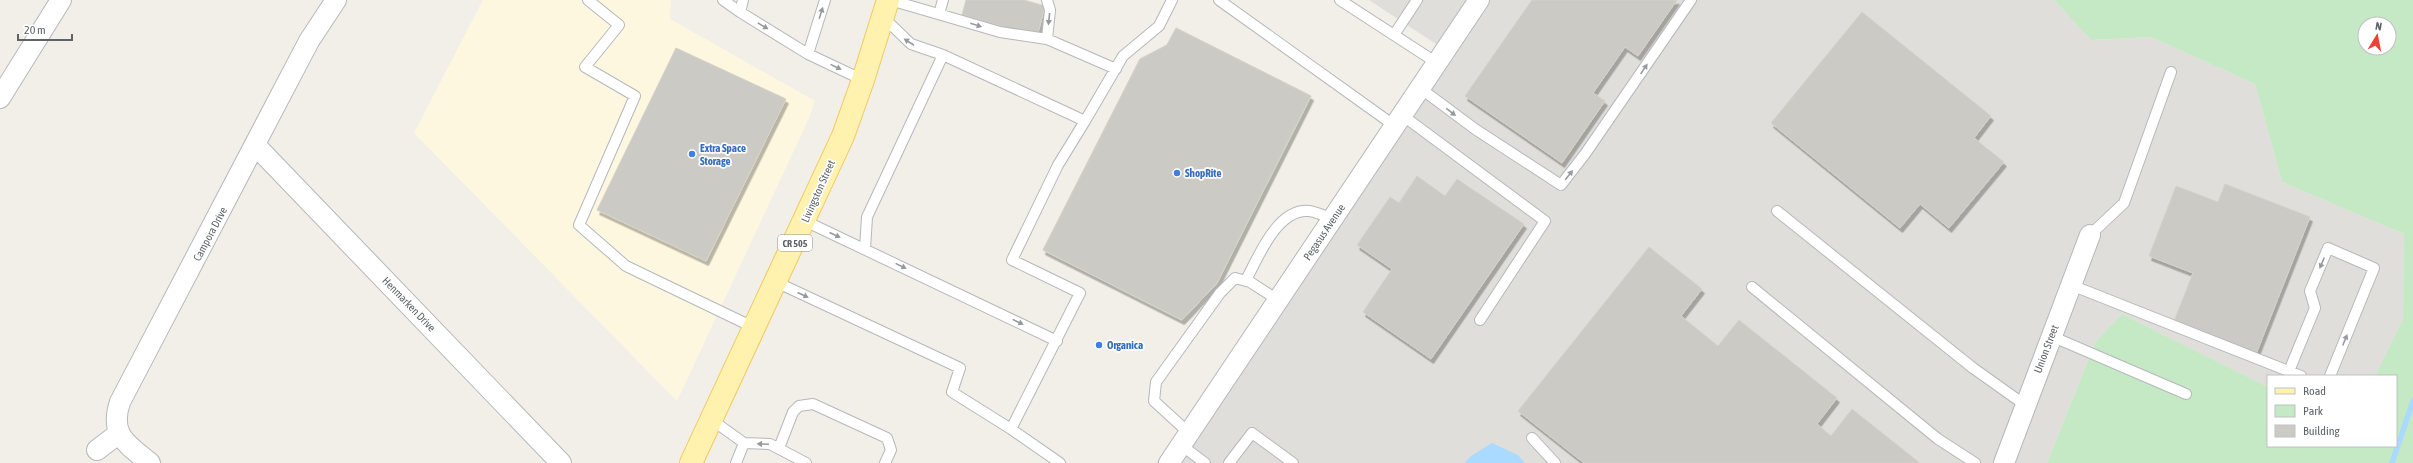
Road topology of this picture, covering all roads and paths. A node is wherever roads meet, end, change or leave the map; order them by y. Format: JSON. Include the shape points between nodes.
{"nodes":[{"id":1,"x":61,"y":0,"type":"edge"},
{"id":2,"x":336,"y":0,"type":"edge"},
{"id":3,"x":588,"y":0,"type":"edge"},
{"id":4,"x":723,"y":0,"type":"edge"},
{"id":5,"x":743,"y":0,"type":"edge"},
{"id":6,"x":825,"y":0,"type":"edge"},
{"id":7,"x":943,"y":0,"type":"edge"},
{"id":8,"x":1047,"y":0,"type":"edge"},
{"id":9,"x":1172,"y":0,"type":"edge"},
{"id":10,"x":1220,"y":0,"type":"edge"},
{"id":11,"x":1340,"y":0,"type":"edge"},
{"id":12,"x":1417,"y":0,"type":"edge"},
{"id":13,"x":1479,"y":0,"type":"edge"},
{"id":14,"x":1691,"y":0,"type":"edge"},
{"id":15,"x":887,"y":6,"type":"edge"},
{"id":16,"x":740,"y":12,"type":"junction"},
{"id":17,"x":939,"y":14,"type":"junction"},
{"id":18,"x":1394,"y":35,"type":"junction"},
{"id":19,"x":1047,"y":39,"type":"junction"},
{"id":20,"x":808,"y":54,"type":"junction"},
{"id":21,"x":942,"y":55,"type":"junction"},
{"id":22,"x":1437,"y":63,"type":"junction"},
{"id":23,"x":1116,"y":68,"type":"junction"},
{"id":24,"x":2171,"y":72,"type":"dead end"},
{"id":25,"x":863,"y":80,"type":"junction"},
{"id":26,"x":1420,"y":88,"type":"junction"},
{"id":27,"x":0,"y":98,"type":"edge"},
{"id":28,"x":1399,"y":120,"type":"junction"},
{"id":29,"x":1085,"y":121,"type":"junction"},
{"id":30,"x":256,"y":146,"type":"junction"},
{"id":31,"x":1777,"y":211,"type":"dead end"},
{"id":32,"x":1333,"y":219,"type":"junction"},
{"id":33,"x":805,"y":221,"type":"junction"},
{"id":34,"x":2090,"y":235,"type":"joint"},
{"id":35,"x":865,"y":249,"type":"junction"},
{"id":36,"x":1246,"y":280,"type":"junction"},
{"id":37,"x":776,"y":282,"type":"junction"},
{"id":38,"x":2071,"y":285,"type":"junction"},
{"id":39,"x":1752,"y":287,"type":"dead end"},
{"id":40,"x":1278,"y":300,"type":"junction"},
{"id":41,"x":1480,"y":320,"type":"dead end"},
{"id":42,"x":755,"y":328,"type":"junction"},
{"id":43,"x":2051,"y":336,"type":"junction"},
{"id":44,"x":1057,"y":341,"type":"junction"},
{"id":45,"x":2289,"y":371,"type":"junction"},
{"id":46,"x":2299,"y":375,"type":"edge"},
{"id":47,"x":2330,"y":375,"type":"edge"},
{"id":48,"x":2186,"y":394,"type":"dead end"},
{"id":49,"x":2026,"y":405,"type":"junction"},
{"id":50,"x":712,"y":420,"type":"junction"},
{"id":51,"x":1011,"y":428,"type":"junction"},
{"id":52,"x":118,"y":434,"type":"junction"},
{"id":53,"x":1532,"y":438,"type":"dead end"},
{"id":54,"x":1185,"y":439,"type":"junction"},
{"id":55,"x":744,"y":443,"type":"junction"},
{"id":56,"x":779,"y":448,"type":"junction"},
{"id":57,"x":97,"y":450,"type":"dead end"},
{"id":58,"x":150,"y":463,"type":"edge"},
{"id":59,"x":561,"y":463,"type":"edge"},
{"id":60,"x":691,"y":463,"type":"edge"},
{"id":61,"x":736,"y":463,"type":"edge"},
{"id":62,"x":806,"y":463,"type":"edge"},
{"id":63,"x":885,"y":463,"type":"edge"},
{"id":64,"x":1060,"y":463,"type":"edge"},
{"id":65,"x":1169,"y":463,"type":"edge"},
{"id":66,"x":1205,"y":463,"type":"edge"},
{"id":67,"x":1229,"y":463,"type":"edge"},
{"id":68,"x":1293,"y":463,"type":"edge"},
{"id":69,"x":1555,"y":463,"type":"edge"},
{"id":70,"x":1975,"y":463,"type":"edge"},
{"id":71,"x":2004,"y":463,"type":"edge"}],
"edges":[{"from":1,"to":27,"type":"street"},
{"from":2,"to":30,"type":"street","name":"Campora Drive","via":[[309,41]]},
{"from":3,"to":42,"type":"lane","via":[[619,25],[585,67],[635,96],[579,225],[626,266]]},
{"from":4,"to":16,"type":"lane"},
{"from":5,"to":16,"type":"lane"},
{"from":20,"to":6,"type":"lane","one_way":true},
{"from":7,"to":17,"type":"lane"},
{"from":8,"to":19,"type":"lane","one_way":true,"via":[[1050,10]]},
{"from":9,"to":23,"type":"lane","via":[[1159,26],[1123,56]]},
{"from":10,"to":28,"type":"lane"},
{"from":11,"to":18,"type":"lane"},
{"from":12,"to":18,"type":"lane"},
{"from":13,"to":22,"type":"street","name":"Pegasus Avenue"},
{"from":26,"to":14,"type":"lane","one_way":true,"via":[[1475,129],[1561,184],[1585,154]]},
{"from":15,"to":17,"type":"lane"},
{"from":21,"to":15,"type":"lane","one_way":true,"via":[[910,44]]},
{"from":15,"to":25,"type":"main road","name":"Livingston Street","number":"CR 505"},
{"from":16,"to":20,"type":"lane","one_way":true},
{"from":17,"to":19,"type":"lane","one_way":true,"via":[[1000,32]]},
{"from":18,"to":22,"type":"lane"},
{"from":19,"to":23,"type":"lane"},
{"from":20,"to":25,"type":"lane","one_way":true},
{"from":21,"to":29,"type":"lane"},
{"from":21,"to":35,"type":"lane","via":[[867,217]]},
{"from":22,"to":26,"type":"street","name":"Pegasus Avenue"},
{"from":23,"to":29,"type":"lane"},
{"from":24,"to":34,"type":"lane","via":[[2124,202]]},
{"from":25,"to":33,"type":"main road","name":"Livingston Street","number":"CR 505","via":[[843,136]]},
{"from":26,"to":28,"type":"street","name":"Pegasus Avenue"},
{"from":28,"to":32,"type":"street","name":"Pegasus Avenue"},
{"from":28,"to":41,"type":"lane","via":[[1545,222]]},
{"from":29,"to":44,"type":"lane","via":[[1058,165],[1012,260],[1080,293]]},
{"from":30,"to":52,"type":"street","name":"Campora Drive","via":[[120,402],[116,416]]},
{"from":30,"to":59,"type":"street","name":"Henmarken Drive"},
{"from":31,"to":49,"type":"lane","via":[[1973,368]]},
{"from":32,"to":36,"type":"lane","via":[[1309,211],[1288,217],[1276,227]]},
{"from":32,"to":40,"type":"street","name":"Pegasus Avenue"},
{"from":33,"to":35,"type":"lane","one_way":true},
{"from":33,"to":37,"type":"main road","name":"Livingston Street","number":"CR 505"},
{"from":34,"to":38,"type":"street","name":"Union Street"},
{"from":35,"to":44,"type":"lane","one_way":true},
{"from":36,"to":40,"type":"lane"},
{"from":36,"to":54,"type":"lane","via":[[1235,278],[1220,293],[1156,382],[1154,401]]},
{"from":37,"to":42,"type":"main road","name":"Livingston Street","number":"CR 505"},
{"from":37,"to":51,"type":"lane","one_way":true,"via":[[960,368],[952,392]]},
{"from":38,"to":43,"type":"street","name":"Union Street"},
{"from":38,"to":45,"type":"lane"},
{"from":39,"to":70,"type":"lane","via":[[1938,439]]},
{"from":40,"to":54,"type":"street","name":"Pegasus Avenue"},
{"from":42,"to":50,"type":"main road","name":"Livingston Street","number":"CR 505"},
{"from":43,"to":48,"type":"lane"},
{"from":43,"to":49,"type":"street","name":"Union Street"},
{"from":44,"to":51,"type":"lane"},
{"from":45,"to":46,"type":"lane"},
{"from":47,"to":45,"type":"lane","one_way":true,"via":[[2374,268],[2328,248],[2310,291],[2315,308]]},
{"from":49,"to":71,"type":"street","name":"Union Street"},
{"from":50,"to":55,"type":"lane"},
{"from":50,"to":60,"type":"main road","name":"Livingston Street","number":"CR 505"},
{"from":51,"to":64,"type":"lane"},
{"from":52,"to":57,"type":"street"},
{"from":52,"to":58,"type":"street"},
{"from":53,"to":69,"type":"lane"},
{"from":54,"to":65,"type":"street","name":"Pegasus Avenue"},
{"from":54,"to":66,"type":"lane"},
{"from":56,"to":55,"type":"lane","one_way":true,"via":[[770,444]]},
{"from":55,"to":61,"type":"lane"},
{"from":56,"to":62,"type":"lane"},
{"from":56,"to":63,"type":"lane","via":[[793,412],[799,406],[813,404],[887,438],[891,450]]},
{"from":67,"to":68,"type":"lane","via":[[1252,433]]}]}
